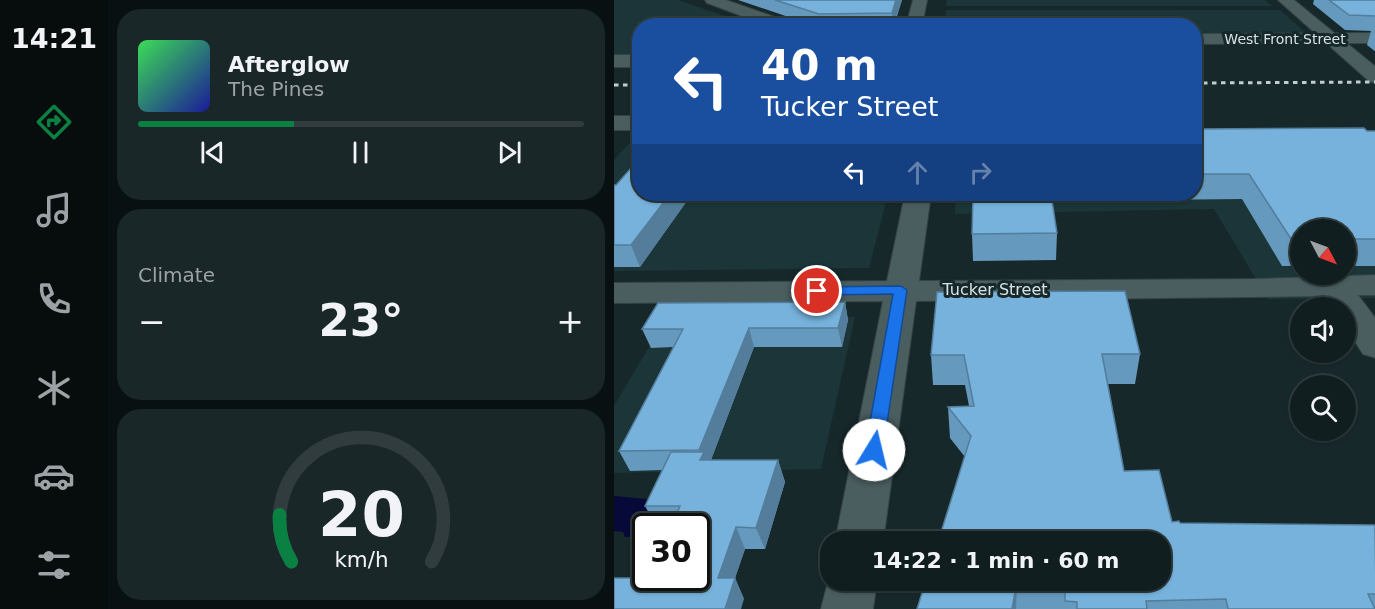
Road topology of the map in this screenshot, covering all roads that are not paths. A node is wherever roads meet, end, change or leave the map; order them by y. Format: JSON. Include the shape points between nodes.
{"nodes":[{"id":1,"x":712,"y":0,"type":"edge"},
{"id":2,"x":920,"y":0,"type":"edge"},
{"id":3,"x":1285,"y":0,"type":"edge"},
{"id":4,"x":763,"y":18,"type":"edge"},
{"id":5,"x":916,"y":18,"type":"edge"},
{"id":6,"x":1330,"y":38,"type":"junction"},
{"id":7,"x":1376,"y":38,"type":"edge"},
{"id":8,"x":1202,"y":39,"type":"edge"},
{"id":9,"x":614,"y":61,"type":"edge"},
{"id":10,"x":632,"y":61,"type":"edge"},
{"id":11,"x":1376,"y":77,"type":"edge"},
{"id":12,"x":917,"y":201,"type":"edge"},
{"id":13,"x":1376,"y":285,"type":"edge"},
{"id":14,"x":1335,"y":286,"type":"junction"},
{"id":15,"x":901,"y":290,"type":"junction"},
{"id":16,"x":614,"y":293,"type":"edge"},
{"id":17,"x":1376,"y":346,"type":"edge"},
{"id":18,"x":861,"y":531,"type":"edge"},
{"id":19,"x":850,"y":591,"type":"edge"},
{"id":20,"x":847,"y":609,"type":"edge"}],
"edges":[{"from":1,"to":4,"type":"street"},
{"from":2,"to":5,"type":"street"},
{"from":3,"to":6,"type":"street"},
{"from":6,"to":7,"type":"street","name":"West Front Street"},
{"from":6,"to":8,"type":"street","name":"West Front Street"},
{"from":6,"to":11,"type":"street"},
{"from":9,"to":10,"type":"street"},
{"from":12,"to":15,"type":"street"},
{"from":13,"to":14,"type":"street","name":"Tucker Street"},
{"from":14,"to":15,"type":"street","name":"Tucker Street"},
{"from":14,"to":17,"type":"street"},
{"from":15,"to":16,"type":"street","name":"Tucker Street"},
{"from":15,"to":18,"type":"street"},
{"from":19,"to":20,"type":"street"}]}
